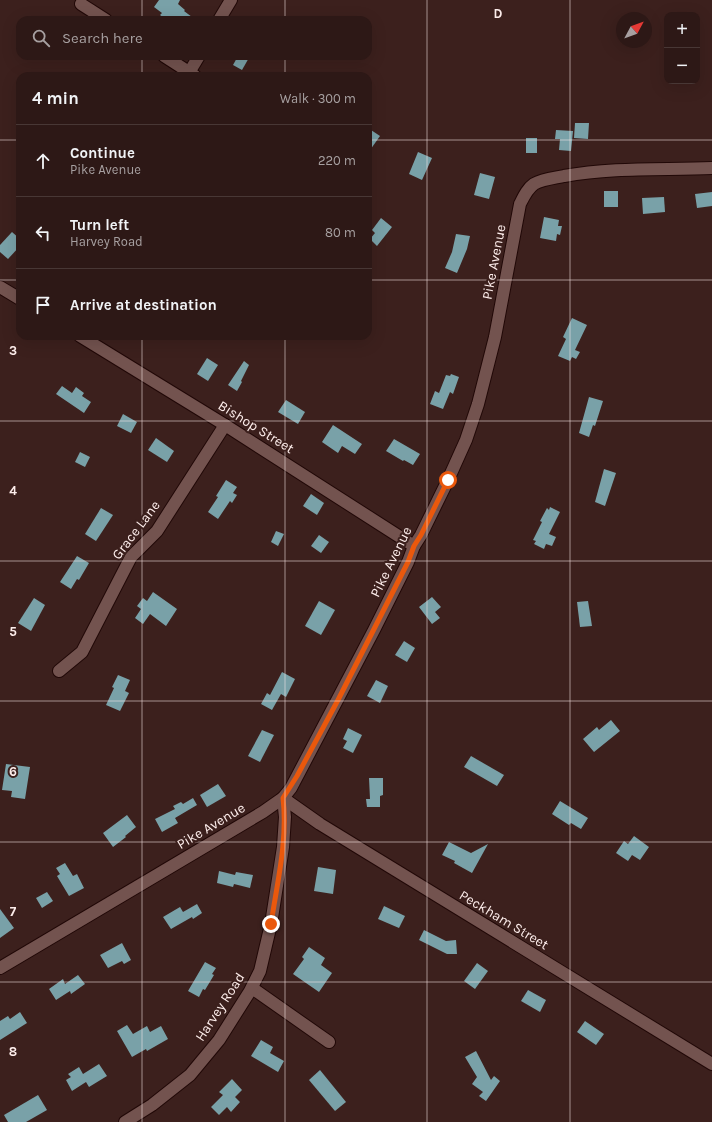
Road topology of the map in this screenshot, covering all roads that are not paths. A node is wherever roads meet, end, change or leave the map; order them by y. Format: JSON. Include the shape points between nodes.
{"nodes":[{"id":1,"x":231,"y":0,"type":"edge"},
{"id":2,"x":81,"y":4,"type":"dead end"},
{"id":3,"x":100,"y":16,"type":"edge"},
{"id":4,"x":221,"y":16,"type":"edge"},
{"id":5,"x":170,"y":60,"type":"edge"},
{"id":6,"x":197,"y":60,"type":"edge"},
{"id":7,"x":187,"y":72,"type":"edge"},
{"id":8,"x":192,"y":72,"type":"edge"},
{"id":9,"x":712,"y":168,"type":"edge"},
{"id":10,"x":0,"y":286,"type":"edge"},
{"id":11,"x":16,"y":296,"type":"edge"},
{"id":12,"x":87,"y":340,"type":"edge"},
{"id":13,"x":225,"y":425,"type":"junction"},
{"id":14,"x":414,"y":546,"type":"junction"},
{"id":15,"x":59,"y":670,"type":"dead end"},
{"id":16,"x":283,"y":798,"type":"junction"},
{"id":17,"x":0,"y":968,"type":"edge"},
{"id":18,"x":252,"y":988,"type":"junction"},
{"id":19,"x":329,"y":1042,"type":"dead end"},
{"id":20,"x":712,"y":1064,"type":"edge"},
{"id":21,"x":125,"y":1122,"type":"edge"}],
"edges":[{"from":1,"to":4,"type":"street"},
{"from":2,"to":3,"type":"street"},
{"from":5,"to":7,"type":"street"},
{"from":6,"to":8,"type":"street"},
{"from":9,"to":14,"type":"street","name":"Pike Avenue","via":[[580,173],[534,184],[526,192],[520,204],[495,337],[466,440]]},
{"from":10,"to":11,"type":"street"},
{"from":12,"to":13,"type":"street","name":"Bishop Street"},
{"from":13,"to":14,"type":"street","name":"Bishop Street"},
{"from":13,"to":15,"type":"street","name":"Grace Lane","via":[[157,531],[131,557],[82,652]]},
{"from":14,"to":16,"type":"street","name":"Pike Avenue","via":[[338,700]]},
{"from":16,"to":17,"type":"street","name":"Pike Avenue"},
{"from":16,"to":18,"type":"street","name":"Harvey Road","via":[[283,847],[271,924],[260,971]]},
{"from":16,"to":20,"type":"street","name":"Peckham Street","via":[[320,824]]},
{"from":18,"to":19,"type":"street"},
{"from":18,"to":21,"type":"street","name":"Harvey Road","via":[[219,1040],[190,1075],[152,1105]]}]}
